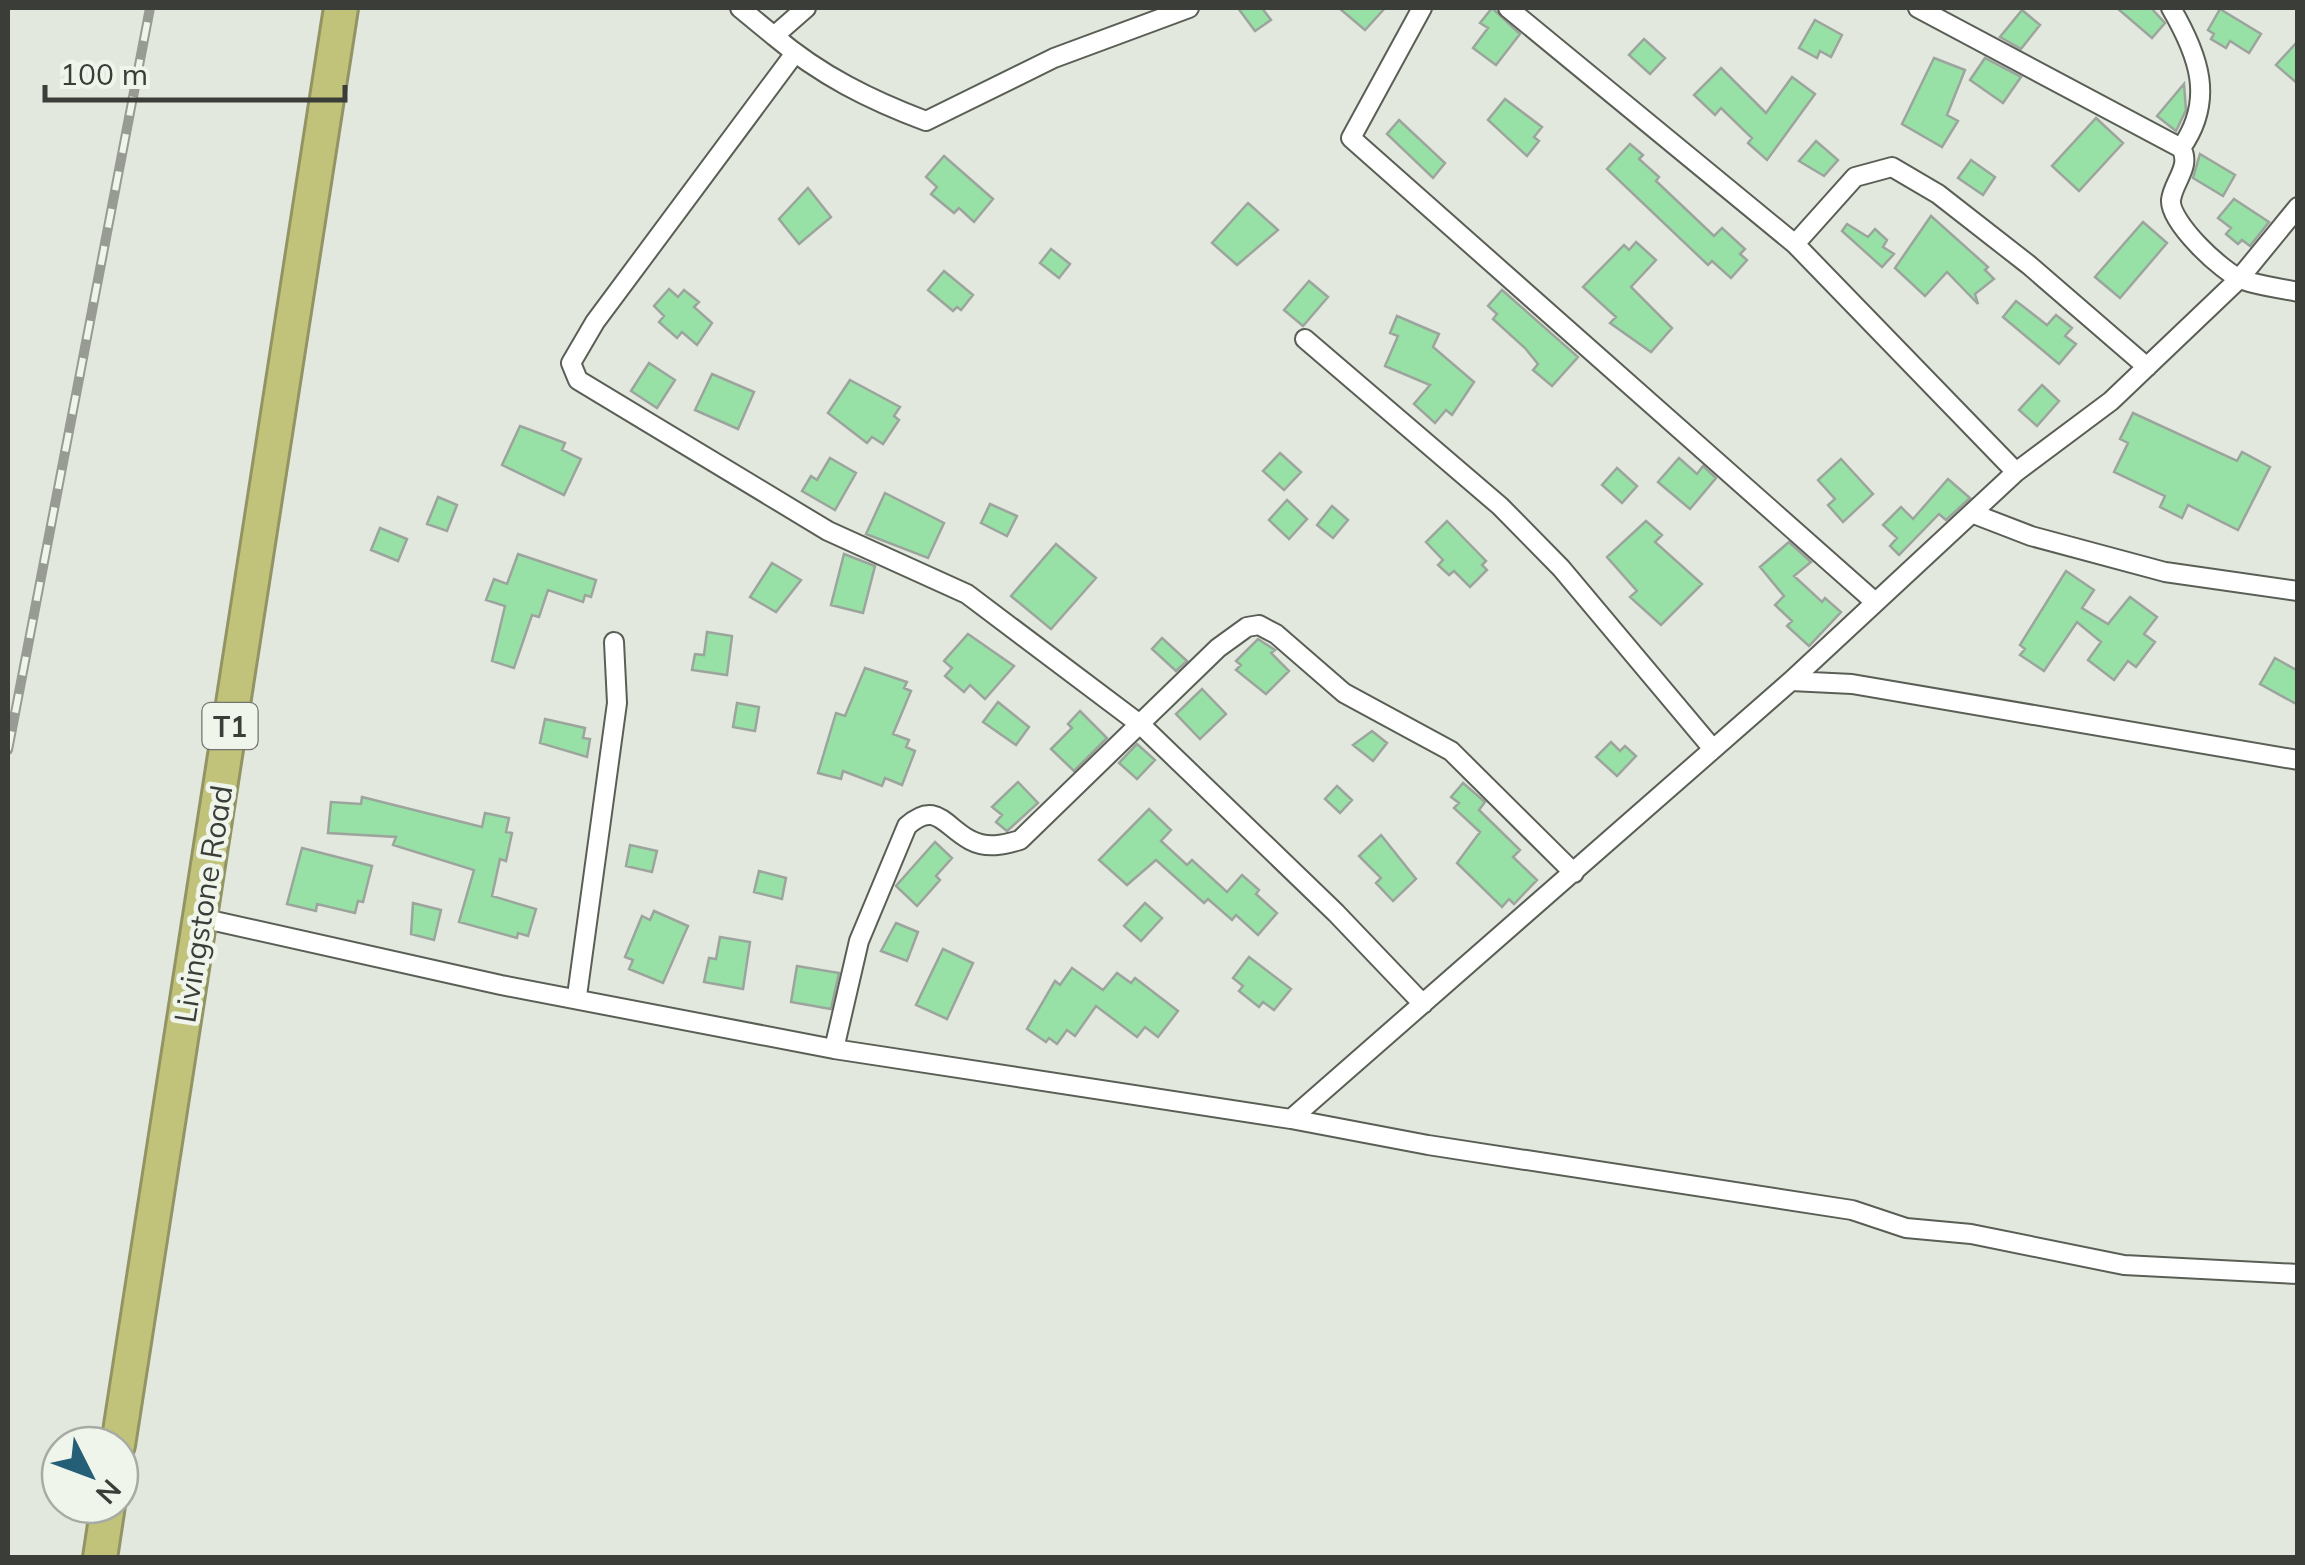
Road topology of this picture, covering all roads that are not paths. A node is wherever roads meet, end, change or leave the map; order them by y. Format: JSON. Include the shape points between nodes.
{"nodes":[{"id":1,"x":341,"y":8,"type":"edge"},
{"id":2,"x":740,"y":8,"type":"edge"},
{"id":3,"x":806,"y":8,"type":"edge"},
{"id":4,"x":1189,"y":8,"type":"edge"},
{"id":5,"x":1422,"y":8,"type":"edge"},
{"id":6,"x":1508,"y":8,"type":"edge"},
{"id":7,"x":1918,"y":8,"type":"edge"},
{"id":8,"x":2171,"y":8,"type":"edge"},
{"id":9,"x":774,"y":36,"type":"junction"},
{"id":10,"x":795,"y":53,"type":"junction"},
{"id":11,"x":2182,"y":148,"type":"junction"},
{"id":12,"x":2298,"y":207,"type":"edge"},
{"id":13,"x":1794,"y":244,"type":"junction"},
{"id":14,"x":2239,"y":279,"type":"junction"},
{"id":15,"x":2298,"y":292,"type":"edge"},
{"id":16,"x":1304,"y":339,"type":"dead end"},
{"id":17,"x":2146,"y":366,"type":"junction"},
{"id":18,"x":2016,"y":472,"type":"junction"},
{"id":19,"x":1974,"y":514,"type":"junction"},
{"id":20,"x":2298,"y":591,"type":"edge"},
{"id":21,"x":1876,"y":602,"type":"junction"},
{"id":22,"x":614,"y":642,"type":"dead end"},
{"id":23,"x":1791,"y":681,"type":"junction"},
{"id":24,"x":1140,"y":725,"type":"junction"},
{"id":25,"x":1713,"y":749,"type":"junction"},
{"id":26,"x":2298,"y":760,"type":"edge"},
{"id":27,"x":1574,"y":873,"type":"junction"},
{"id":28,"x":202,"y":918,"type":"junction"},
{"id":29,"x":577,"y":996,"type":"junction"},
{"id":30,"x":1424,"y":1004,"type":"junction"},
{"id":31,"x":834,"y":1049,"type":"junction"},
{"id":32,"x":1290,"y":1119,"type":"junction"},
{"id":33,"x":2298,"y":1274,"type":"edge"},
{"id":34,"x":121,"y":1425,"type":"edge"},
{"id":35,"x":105,"y":1525,"type":"edge"},
{"id":36,"x":100,"y":1558,"type":"edge"}],
"edges":[{"from":1,"to":28,"type":"highway","name":"Livingstone Road","number":"T1"},
{"from":2,"to":9,"type":"street"},
{"from":3,"to":9,"type":"street"},
{"from":4,"to":10,"type":"street","via":[[1054,58],[926,121],[874,101]]},
{"from":5,"to":21,"type":"street","via":[[1351,138]]},
{"from":6,"to":13,"type":"street"},
{"from":7,"to":11,"type":"street"},
{"from":8,"to":11,"type":"street","via":[[2203,85],[2204,102]]},
{"from":9,"to":10,"type":"street"},
{"from":10,"to":24,"type":"street","via":[[595,322],[570,363],[578,380],[828,531],[967,594]]},
{"from":11,"to":14,"type":"street","via":[[2186,162],[2171,196],[2174,217]]},
{"from":12,"to":14,"type":"street"},
{"from":13,"to":17,"type":"street","via":[[1855,178],[1892,167],[2014,253]]},
{"from":13,"to":18,"type":"street"},
{"from":14,"to":15,"type":"street"},
{"from":14,"to":17,"type":"street"},
{"from":16,"to":25,"type":"street","via":[[1500,506],[1561,568]]},
{"from":17,"to":18,"type":"street","via":[[2111,401]]},
{"from":18,"to":19,"type":"street"},
{"from":19,"to":20,"type":"street","via":[[2165,572]]},
{"from":19,"to":21,"type":"street"},
{"from":21,"to":23,"type":"street"},
{"from":22,"to":29,"type":"street","via":[[617,703]]},
{"from":23,"to":25,"type":"street"},
{"from":23,"to":26,"type":"street","via":[[1852,684]]},
{"from":24,"to":27,"type":"street","via":[[1233,634],[1258,625],[1344,693],[1451,752]]},
{"from":24,"to":30,"type":"street"},
{"from":24,"to":31,"type":"street","via":[[1020,840],[972,842],[933,814],[920,814],[907,826],[859,941]]},
{"from":25,"to":27,"type":"street"},
{"from":27,"to":30,"type":"street"},
{"from":28,"to":29,"type":"street"},
{"from":28,"to":34,"type":"highway","name":"Livingstone Road","number":"T1"},
{"from":29,"to":31,"type":"street"},
{"from":30,"to":32,"type":"street"},
{"from":31,"to":32,"type":"street"},
{"from":32,"to":33,"type":"street","via":[[1852,1210],[1906,1228],[2124,1265]]},
{"from":35,"to":36,"type":"highway"}]}
